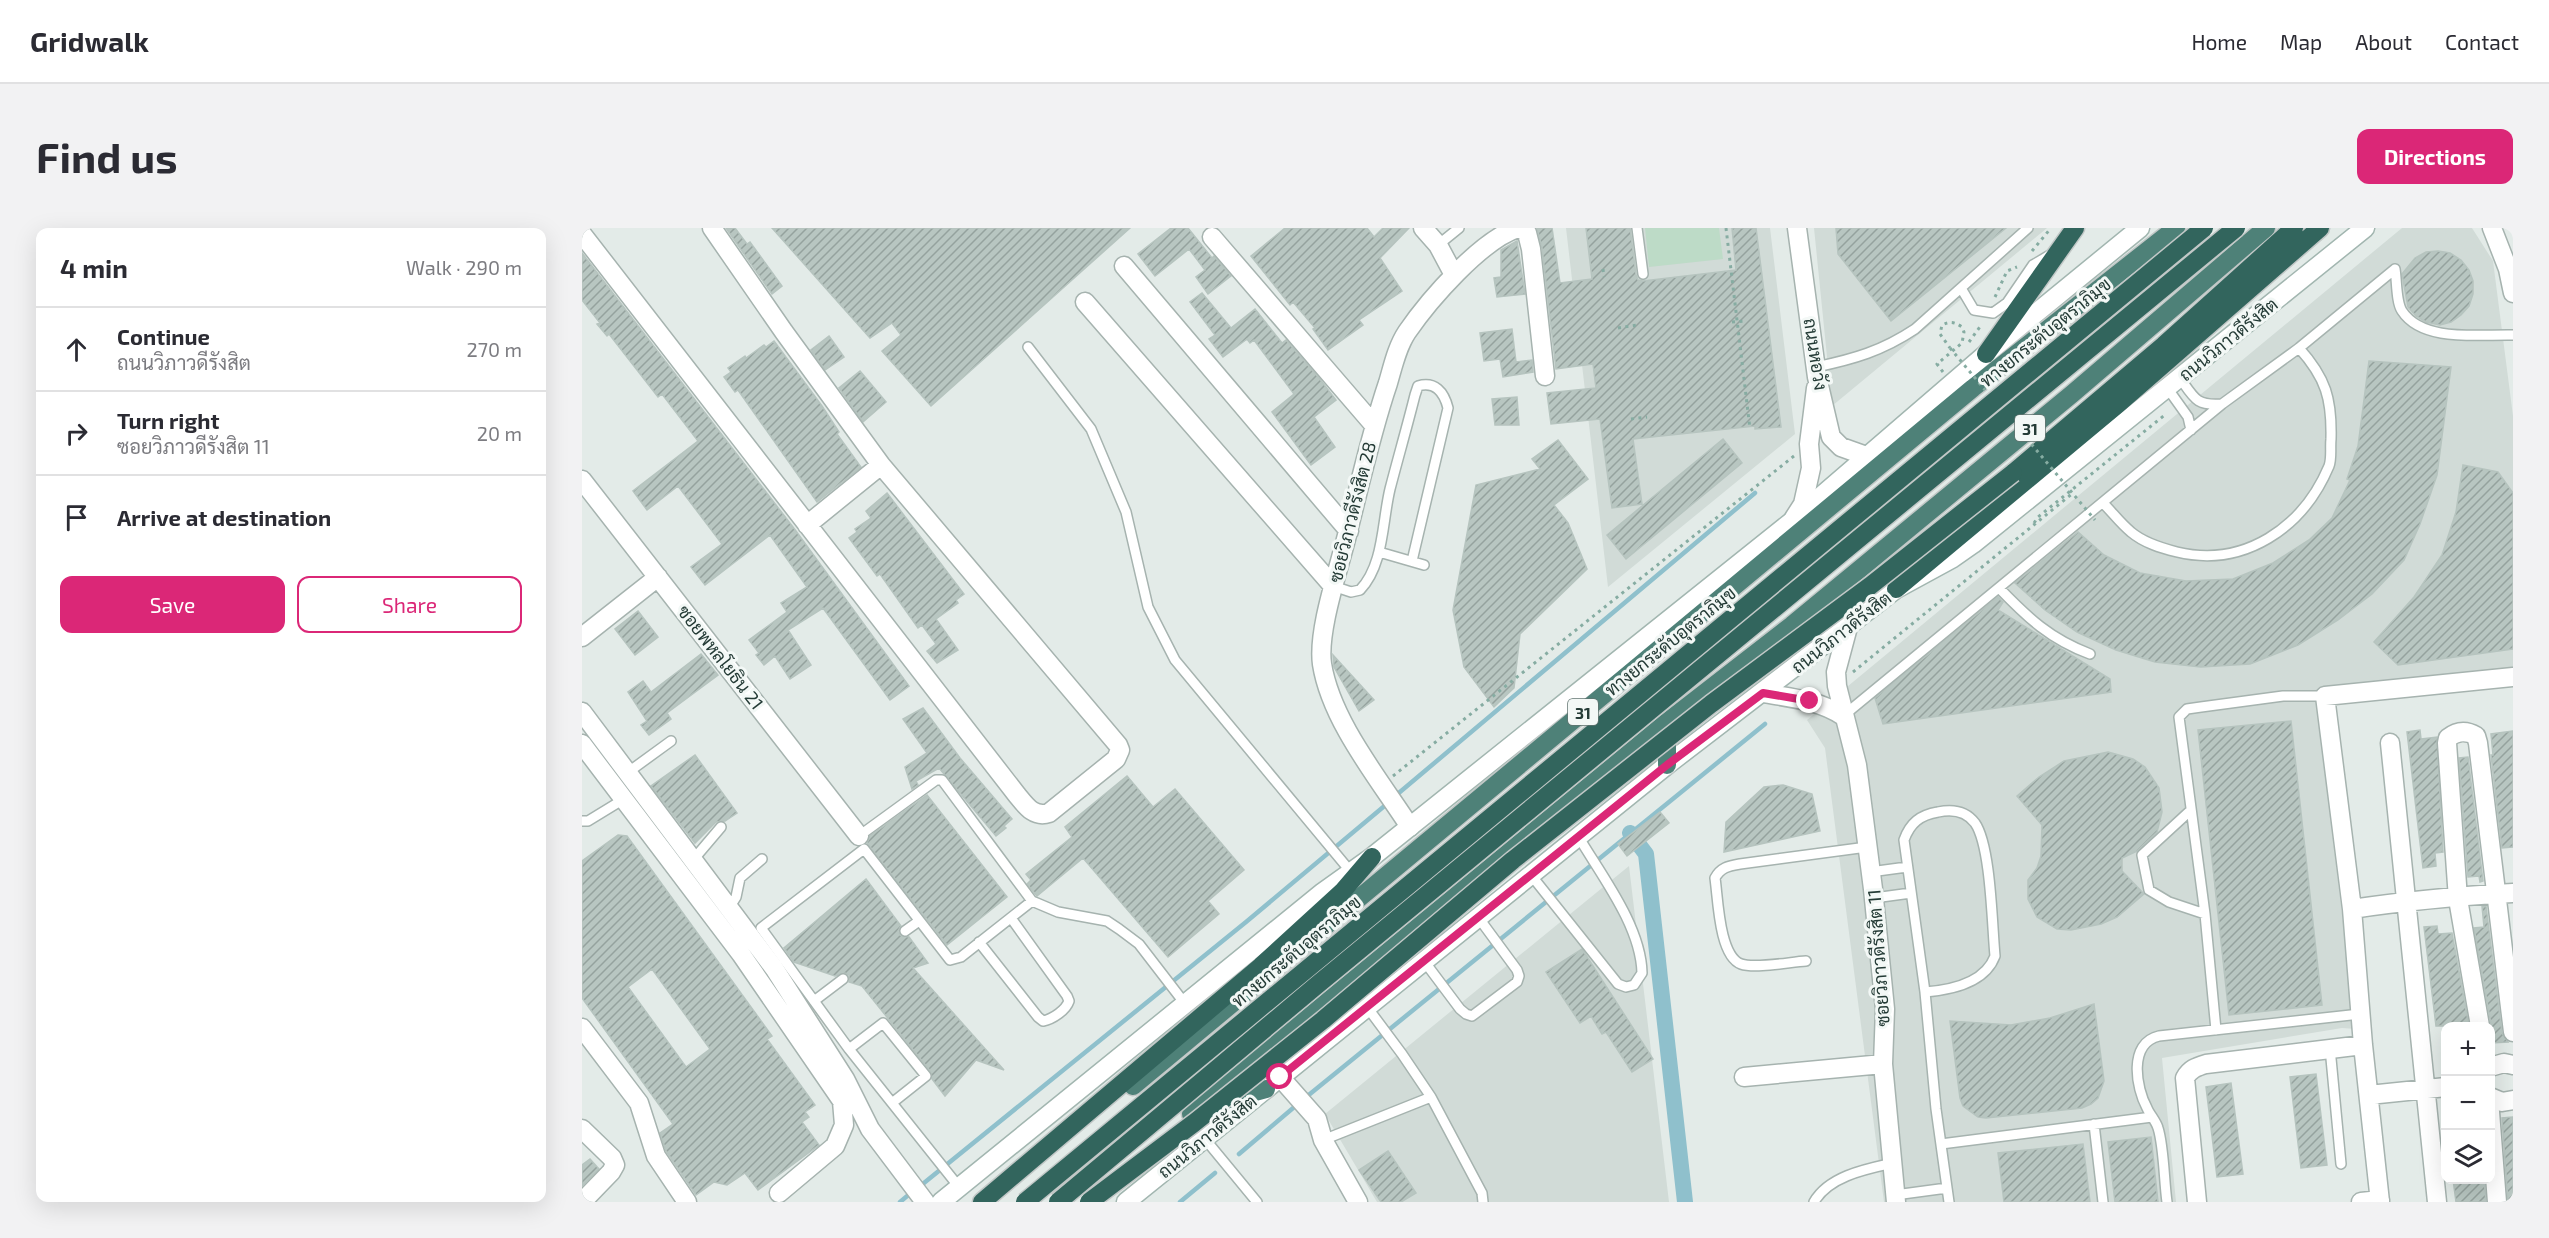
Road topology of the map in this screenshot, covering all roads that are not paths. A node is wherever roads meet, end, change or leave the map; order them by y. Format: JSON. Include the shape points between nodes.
{"nodes":[{"id":1,"x":712,"y":228,"type":"edge"},
{"id":2,"x":1423,"y":228,"type":"edge"},
{"id":3,"x":1459,"y":228,"type":"edge"},
{"id":4,"x":1519,"y":228,"type":"edge"},
{"id":5,"x":1637,"y":228,"type":"edge"},
{"id":6,"x":1797,"y":228,"type":"edge"},
{"id":7,"x":2028,"y":228,"type":"edge"},
{"id":8,"x":2075,"y":228,"type":"edge"},
{"id":9,"x":2140,"y":228,"type":"edge"},
{"id":10,"x":2166,"y":228,"type":"edge"},
{"id":11,"x":2176,"y":228,"type":"edge"},
{"id":12,"x":2204,"y":228,"type":"edge"},
{"id":13,"x":2236,"y":228,"type":"edge"},
{"id":14,"x":2266,"y":228,"type":"edge"},
{"id":15,"x":2294,"y":228,"type":"edge"},
{"id":16,"x":2320,"y":228,"type":"edge"},
{"id":17,"x":2365,"y":228,"type":"edge"},
{"id":18,"x":2491,"y":229,"type":"edge"},
{"id":19,"x":582,"y":234,"type":"edge"},
{"id":20,"x":1212,"y":237,"type":"dead end"},
{"id":21,"x":1438,"y":245,"type":"junction"},
{"id":22,"x":2056,"y":251,"type":"junction"},
{"id":23,"x":1124,"y":266,"type":"dead end"},
{"id":24,"x":1643,"y":274,"type":"dead end"},
{"id":25,"x":1454,"y":275,"type":"junction"},
{"id":26,"x":2106,"y":285,"type":"junction"},
{"id":27,"x":1961,"y":288,"type":"junction"},
{"id":28,"x":2513,"y":293,"type":"edge"},
{"id":29,"x":1085,"y":302,"type":"dead end"},
{"id":30,"x":2513,"y":335,"type":"edge"},
{"id":31,"x":1028,"y":347,"type":"dead end"},
{"id":32,"x":2299,"y":348,"type":"junction"},
{"id":33,"x":1986,"y":354,"type":"junction"},
{"id":34,"x":1817,"y":372,"type":"junction"},
{"id":35,"x":1545,"y":376,"type":"dead end"},
{"id":36,"x":2174,"y":384,"type":"junction"},
{"id":37,"x":2222,"y":404,"type":"junction"},
{"id":38,"x":1374,"y":425,"type":"junction"},
{"id":39,"x":2191,"y":430,"type":"junction"},
{"id":40,"x":1869,"y":457,"type":"junction"},
{"id":41,"x":881,"y":465,"type":"junction"},
{"id":42,"x":582,"y":480,"type":"edge"},
{"id":43,"x":2103,"y":502,"type":"junction"},
{"id":44,"x":1791,"y":522,"type":"junction"},
{"id":45,"x":807,"y":525,"type":"junction"},
{"id":46,"x":1348,"y":531,"type":"junction"},
{"id":47,"x":1379,"y":552,"type":"junction"},
{"id":48,"x":1412,"y":561,"type":"junction"},
{"id":49,"x":1424,"y":565,"type":"dead end"},
{"id":50,"x":658,"y":577,"type":"junction"},
{"id":51,"x":1333,"y":586,"type":"junction"},
{"id":52,"x":1999,"y":588,"type":"junction"},
{"id":53,"x":1896,"y":590,"type":"junction"},
{"id":54,"x":1848,"y":627,"type":"junction"},
{"id":55,"x":582,"y":637,"type":"edge"},
{"id":56,"x":2090,"y":654,"type":"dead end"},
{"id":57,"x":2513,"y":677,"type":"edge"},
{"id":58,"x":1763,"y":693,"type":"junction"},
{"id":59,"x":2325,"y":696,"type":"junction"},
{"id":60,"x":582,"y":712,"type":"edge"},
{"id":61,"x":1843,"y":716,"type":"junction"},
{"id":62,"x":1667,"y":722,"type":"junction"},
{"id":63,"x":671,"y":741,"type":"dead end"},
{"id":64,"x":2390,"y":743,"type":"dead end"},
{"id":65,"x":582,"y":744,"type":"edge"},
{"id":66,"x":1667,"y":765,"type":"junction"},
{"id":67,"x":627,"y":773,"type":"junction"},
{"id":68,"x":624,"y":799,"type":"junction"},
{"id":69,"x":2191,"y":810,"type":"junction"},
{"id":70,"x":582,"y":821,"type":"edge"},
{"id":71,"x":720,"y":827,"type":"dead end"},
{"id":72,"x":1410,"y":827,"type":"junction"},
{"id":73,"x":1578,"y":836,"type":"junction"},
{"id":74,"x":861,"y":842,"type":"junction"},
{"id":75,"x":1867,"y":847,"type":"junction"},
{"id":76,"x":1372,"y":857,"type":"junction"},
{"id":77,"x":762,"y":859,"type":"dead end"},
{"id":78,"x":693,"y":860,"type":"junction"},
{"id":79,"x":1907,"y":867,"type":"junction"},
{"id":80,"x":1351,"y":872,"type":"junction"},
{"id":81,"x":1870,"y":872,"type":"junction"},
{"id":82,"x":1531,"y":874,"type":"junction"},
{"id":83,"x":1911,"y":893,"type":"junction"},
{"id":84,"x":2504,"y":894,"type":"edge"},
{"id":85,"x":1874,"y":898,"type":"junction"},
{"id":86,"x":2458,"y":899,"type":"junction"},
{"id":87,"x":1032,"y":901,"type":"junction"},
{"id":88,"x":2407,"y":901,"type":"junction"},
{"id":89,"x":729,"y":908,"type":"junction"},
{"id":90,"x":2352,"y":909,"type":"junction"},
{"id":91,"x":2205,"y":914,"type":"junction"},
{"id":92,"x":1479,"y":917,"type":"junction"},
{"id":93,"x":1011,"y":918,"type":"junction"},
{"id":94,"x":919,"y":921,"type":"junction"},
{"id":95,"x":905,"y":931,"type":"dead end"},
{"id":96,"x":979,"y":942,"type":"junction"},
{"id":97,"x":1424,"y":961,"type":"junction"},
{"id":98,"x":1806,"y":961,"type":"dead end"},
{"id":99,"x":843,"y":980,"type":"dead end"},
{"id":100,"x":1925,"y":992,"type":"junction"},
{"id":101,"x":814,"y":1001,"type":"junction"},
{"id":102,"x":1186,"y":1005,"type":"junction"},
{"id":103,"x":1367,"y":1007,"type":"junction"},
{"id":104,"x":2360,"y":1014,"type":"junction"},
{"id":105,"x":2479,"y":1022,"type":"edge"},
{"id":106,"x":582,"y":1028,"type":"edge"},
{"id":107,"x":2216,"y":1030,"type":"junction"},
{"id":108,"x":2513,"y":1032,"type":"edge"},
{"id":109,"x":2363,"y":1045,"type":"junction"},
{"id":110,"x":2330,"y":1048,"type":"junction"},
{"id":111,"x":849,"y":1049,"type":"junction"},
{"id":112,"x":1882,"y":1064,"type":"junction"},
{"id":113,"x":2513,"y":1065,"type":"edge"},
{"id":114,"x":2495,"y":1066,"type":"edge"},
{"id":115,"x":1744,"y":1077,"type":"dead end"},
{"id":116,"x":1273,"y":1083,"type":"junction"},
{"id":117,"x":2441,"y":1087,"type":"edge"},
{"id":118,"x":2424,"y":1089,"type":"junction"},
{"id":119,"x":2369,"y":1095,"type":"junction"},
{"id":120,"x":1431,"y":1097,"type":"junction"},
{"id":121,"x":2495,"y":1099,"type":"edge"},
{"id":122,"x":2513,"y":1100,"type":"edge"},
{"id":123,"x":892,"y":1103,"type":"junction"},
{"id":124,"x":1201,"y":1106,"type":"junction"},
{"id":125,"x":2152,"y":1117,"type":"junction"},
{"id":126,"x":2094,"y":1124,"type":"junction"},
{"id":127,"x":582,"y":1129,"type":"edge"},
{"id":128,"x":2491,"y":1130,"type":"edge"},
{"id":129,"x":1205,"y":1139,"type":"junction"},
{"id":130,"x":1323,"y":1140,"type":"junction"},
{"id":131,"x":1941,"y":1144,"type":"junction"},
{"id":132,"x":1893,"y":1163,"type":"junction"},
{"id":133,"x":2341,"y":1164,"type":"dead end"},
{"id":134,"x":959,"y":1187,"type":"junction"},
{"id":135,"x":1947,"y":1188,"type":"junction"},
{"id":136,"x":778,"y":1199,"type":"edge"},
{"id":137,"x":1896,"y":1199,"type":"edge"},
{"id":138,"x":2380,"y":1201,"type":"edge"},
{"id":139,"x":582,"y":1202,"type":"edge"},
{"id":140,"x":687,"y":1202,"type":"edge"},
{"id":141,"x":925,"y":1202,"type":"edge"},
{"id":142,"x":941,"y":1202,"type":"edge"},
{"id":143,"x":982,"y":1202,"type":"edge"},
{"id":144,"x":994,"y":1202,"type":"edge"},
{"id":145,"x":1025,"y":1202,"type":"edge"},
{"id":146,"x":1058,"y":1202,"type":"edge"},
{"id":147,"x":1088,"y":1202,"type":"edge"},
{"id":148,"x":1126,"y":1202,"type":"edge"},
{"id":149,"x":1257,"y":1202,"type":"edge"},
{"id":150,"x":1358,"y":1202,"type":"edge"},
{"id":151,"x":1483,"y":1202,"type":"edge"},
{"id":152,"x":1814,"y":1202,"type":"edge"},
{"id":153,"x":1948,"y":1202,"type":"edge"},
{"id":154,"x":2103,"y":1202,"type":"edge"},
{"id":155,"x":2167,"y":1202,"type":"edge"},
{"id":156,"x":2197,"y":1202,"type":"edge"},
{"id":157,"x":2361,"y":1202,"type":"edge"},
{"id":158,"x":2438,"y":1202,"type":"edge"},
{"id":159,"x":2497,"y":1202,"type":"edge"}],
"edges":[{"from":1,"to":41,"type":"street"},
{"from":2,"to":21,"type":"street"},
{"from":3,"to":21,"type":"lane"},
{"from":4,"to":25,"type":"street","name":"ซอยวิภาวดีรังสิต 28","via":[[1496,239]]},
{"from":4,"to":35,"type":"street","name":"ซอยวิภาวดีรังสิต 28","via":[[1527,233],[1531,249]]},
{"from":5,"to":24,"type":"lane"},
{"from":6,"to":34,"type":"street","name":"ถนนหอวัง"},
{"from":7,"to":27,"type":"lane"},
{"from":8,"to":22,"type":"highway"},
{"from":9,"to":33,"type":"street","number":"31"},
{"from":10,"to":26,"type":"highway"},
{"from":11,"to":26,"type":"highway","number":"31"},
{"from":12,"to":145,"type":"highway","name":"ทางยกระดับอุตราภิมุข","number":"31","bridge":true},
{"from":13,"to":146,"type":"highway","number":"31","bridge":true},
{"from":14,"to":62,"type":"highway","name":"ถนนวิภาวดีรังสิต","number":"31","via":[[1855,573]]},
{"from":15,"to":147,"type":"highway","bridge":true,"via":[[2013,473],[1513,860],[1314,1028]]},
{"from":16,"to":53,"type":"highway"},
{"from":17,"to":36,"type":"street","name":"ถนนวิภาวดีรังสิต"},
{"from":18,"to":28,"type":"street","via":[[2508,269]]},
{"from":19,"to":45,"type":"street"},
{"from":20,"to":38,"type":"street"},
{"from":21,"to":25,"type":"street"},
{"from":22,"to":27,"type":"lane","via":[[2033,265],[2007,303],[1993,314],[1974,310]]},
{"from":22,"to":33,"type":"highway"},
{"from":23,"to":46,"type":"street"},
{"from":25,"to":38,"type":"street","name":"ซอยวิภาวดีรังสิต 28","via":[[1406,333]]},
{"from":26,"to":144,"type":"highway","number":"31","via":[[1973,388]]},
{"from":27,"to":34,"type":"lane","via":[[1915,329],[1894,342]]},
{"from":29,"to":51,"type":"street"},
{"from":30,"to":32,"type":"lane","via":[[2441,334],[2414,323],[2401,309],[2395,269]]},
{"from":31,"to":80,"type":"lane","via":[[1091,429],[1126,512],[1148,607],[1175,660]]},
{"from":32,"to":37,"type":"lane"},
{"from":32,"to":43,"type":"lane","via":[[2312,362],[2329,396],[2330,464],[2309,500],[2287,526],[2258,545],[2224,556],[2189,555],[2159,548],[2131,533]]},
{"from":33,"to":40,"type":"street","number":"31"},
{"from":34,"to":40,"type":"street","name":"ถนนหอวัง","via":[[1834,441]]},
{"from":34,"to":44,"type":"street","via":[[1809,444],[1811,468],[1803,504]]},
{"from":36,"to":37,"type":"lane","via":[[2203,404]]},
{"from":36,"to":39,"type":"lane"},
{"from":36,"to":53,"type":"street","name":"ถนนวิภาวดีรังสิต","via":[[1966,549]]},
{"from":37,"to":39,"type":"lane"},
{"from":38,"to":46,"type":"street","name":"ซอยวิภาวดีรังสิต 28"},
{"from":39,"to":43,"type":"lane"},
{"from":40,"to":44,"type":"street","number":"31"},
{"from":41,"to":45,"type":"street"},
{"from":41,"to":45,"type":"street","via":[[1118,745],[1116,759],[1045,815],[1026,806]]},
{"from":42,"to":50,"type":"street","name":"ซอยพหลโยธิน 21"},
{"from":43,"to":52,"type":"lane"},
{"from":44,"to":72,"type":"street","number":"31"},
{"from":46,"to":51,"type":"street","name":"ซอยวิภาวดีรังสิต 28"},
{"from":47,"to":48,"type":"lane"},
{"from":47,"to":48,"type":"lane","via":[[1390,491],[1418,386],[1436,387],[1444,394],[1448,408]]},
{"from":47,"to":51,"type":"lane","via":[[1360,590],[1351,592]]},
{"from":48,"to":49,"type":"lane"},
{"from":50,"to":55,"type":"street"},
{"from":50,"to":74,"type":"street","name":"ซอยพหลโยธิน 21"},
{"from":51,"to":72,"type":"street","name":"ซอยวิภาวดีรังสิต 28","via":[[1322,661],[1324,679],[1346,726]]},
{"from":52,"to":56,"type":"lane","via":[[2031,621]]},
{"from":52,"to":61,"type":"lane"},
{"from":53,"to":54,"type":"street","name":"ถนนวิภาวดีรังสิต"},
{"from":54,"to":58,"type":"street","name":"ถนนวิภาวดีรังสิต"},
{"from":54,"to":61,"type":"street","name":"ซอยวิภาวดีรังสิต 11","via":[[1836,672]]},
{"from":57,"to":59,"type":"street"},
{"from":58,"to":61,"type":"street","via":[[1810,701]]},
{"from":58,"to":66,"type":"street","name":"ถนนวิภาวดีรังสิต"},
{"from":59,"to":69,"type":"lane","via":[[2283,696],[2187,709],[2179,717],[2179,726]]},
{"from":59,"to":90,"type":"street"},
{"from":60,"to":67,"type":"street"},
{"from":61,"to":75,"type":"street","name":"ซอยวิภาวดีรังสิต 11","via":[[1857,765]]},
{"from":62,"to":66,"type":"highway"},
{"from":62,"to":124,"type":"highway","name":"ถนนวิภาวดีรังสิต","number":"31"},
{"from":63,"to":67,"type":"lane"},
{"from":64,"to":88,"type":"street"},
{"from":65,"to":68,"type":"street"},
{"from":66,"to":73,"type":"street","name":"ถนนวิภาวดีรังสิต"},
{"from":67,"to":78,"type":"street"},
{"from":68,"to":70,"type":"lane"},
{"from":68,"to":136,"type":"street","via":[[741,954],[842,1101],[844,1125],[835,1146]]},
{"from":69,"to":91,"type":"lane"},
{"from":69,"to":91,"type":"lane","via":[[2142,855],[2150,890],[2169,902]]},
{"from":71,"to":78,"type":"lane"},
{"from":72,"to":76,"type":"street","number":"31"},
{"from":73,"to":82,"type":"street","name":"ถนนวิภาวดีรังสิต"},
{"from":73,"to":82,"type":"lane","via":[[1626,917],[1637,944],[1642,973],[1634,985],[1618,984]]},
{"from":74,"to":87,"type":"lane","via":[[936,780],[942,780]]},
{"from":74,"to":94,"type":"lane"},
{"from":74,"to":101,"type":"lane","via":[[761,928]]},
{"from":75,"to":81,"type":"street","name":"ซอยวิภาวดีรังสิต 11"},
{"from":75,"to":98,"type":"lane","via":[[1740,864],[1719,871],[1715,878],[1727,950],[1740,964]]},
{"from":76,"to":80,"type":"street","number":"31"},
{"from":76,"to":143,"type":"highway","via":[[1320,913],[1261,966]]},
{"from":77,"to":89,"type":"lane","via":[[740,878]]},
{"from":78,"to":89,"type":"street"},
{"from":79,"to":81,"type":"lane"},
{"from":79,"to":83,"type":"lane"},
{"from":79,"to":100,"type":"lane","via":[[1904,840],[1912,823],[1921,817],[1945,810],[1958,811],[1975,823],[1985,854],[1995,956],[1991,966],[1969,981]]},
{"from":80,"to":102,"type":"street","number":"31"},
{"from":81,"to":85,"type":"street","name":"ซอยวิภาวดีรังสิต 11"},
{"from":82,"to":92,"type":"street","name":"ถนนวิภาวดีรังสิต"},
{"from":83,"to":85,"type":"lane"},
{"from":83,"to":100,"type":"lane"},
{"from":84,"to":86,"type":"street"},
{"from":84,"to":86,"type":"street","via":[[2478,743],[2471,733],[2458,732],[2447,743]]},
{"from":84,"to":108,"type":"street"},
{"from":85,"to":112,"type":"street","name":"ซอยวิภาวดีรังสิต 11","via":[[1884,1009]]},
{"from":86,"to":88,"type":"street"},
{"from":86,"to":105,"type":"street"},
{"from":87,"to":93,"type":"lane"},
{"from":87,"to":102,"type":"lane","via":[[1058,912],[1107,921],[1119,928],[1139,944]]},
{"from":88,"to":90,"type":"street"},
{"from":88,"to":118,"type":"street"},
{"from":89,"to":141,"type":"street","via":[[820,1038],[870,1129]]},
{"from":90,"to":104,"type":"street"},
{"from":91,"to":107,"type":"lane"},
{"from":92,"to":97,"type":"street","name":"ถนนวิภาวดีรังสิต"},
{"from":92,"to":97,"type":"lane","via":[[1517,970],[1517,982],[1472,1016],[1460,1009]]},
{"from":93,"to":96,"type":"lane"},
{"from":93,"to":96,"type":"lane","via":[[1070,1001],[1059,1013],[1043,1021],[1038,1017]]},
{"from":94,"to":95,"type":"lane"},
{"from":94,"to":96,"type":"lane","via":[[950,960],[961,957]]},
{"from":97,"to":103,"type":"street","name":"ถนนวิภาวดีรังสิต"},
{"from":99,"to":101,"type":"lane"},
{"from":100,"to":131,"type":"lane"},
{"from":101,"to":111,"type":"lane"},
{"from":102,"to":134,"type":"street","number":"31"},
{"from":103,"to":116,"type":"street","name":"ถนนวิภาวดีรังสิต"},
{"from":103,"to":120,"type":"lane"},
{"from":104,"to":107,"type":"lane"},
{"from":104,"to":109,"type":"street"},
{"from":106,"to":140,"type":"street","via":[[639,1103],[656,1156]]},
{"from":107,"to":125,"type":"lane","via":[[2154,1037],[2139,1050],[2143,1097]]},
{"from":109,"to":110,"type":"street"},
{"from":109,"to":119,"type":"street"},
{"from":110,"to":133,"type":"lane"},
{"from":110,"to":156,"type":"street","via":[[2206,1064],[2188,1073]]},
{"from":111,"to":123,"type":"lane"},
{"from":111,"to":123,"type":"lane","via":[[883,1023],[919,1068],[926,1077]]},
{"from":112,"to":115,"type":"street"},
{"from":112,"to":132,"type":"street","name":"ซอยวิภาวดีรังสิต 11"},
{"from":113,"to":114,"type":"street"},
{"from":116,"to":124,"type":"highway"},
{"from":116,"to":129,"type":"street","name":"ถนนวิภาวดีรังสิต"},
{"from":116,"to":130,"type":"street","via":[[1295,1091],[1317,1119]]},
{"from":117,"to":118,"type":"street"},
{"from":118,"to":119,"type":"street"},
{"from":118,"to":158,"type":"street"},
{"from":119,"to":138,"type":"street"},
{"from":120,"to":130,"type":"lane"},
{"from":120,"to":151,"type":"lane","via":[[1482,1193]]},
{"from":121,"to":122,"type":"street"},
{"from":123,"to":134,"type":"lane"},
{"from":124,"to":147,"type":"highway","name":"ถนนวิภาวดีรังสิต","number":"31"},
{"from":125,"to":126,"type":"lane"},
{"from":125,"to":155,"type":"lane","via":[[2158,1129]]},
{"from":126,"to":131,"type":"lane"},
{"from":126,"to":154,"type":"lane"},
{"from":127,"to":139,"type":"street","via":[[615,1165]]},
{"from":128,"to":159,"type":"street"},
{"from":129,"to":148,"type":"street","name":"ถนนวิภาวดีรังสิต"},
{"from":129,"to":149,"type":"lane"},
{"from":130,"to":150,"type":"street"},
{"from":131,"to":135,"type":"lane"},
{"from":132,"to":137,"type":"street","name":"ซอยวิภาวดีรังสิต 11"},
{"from":132,"to":152,"type":"lane","via":[[1841,1180],[1822,1190]]},
{"from":134,"to":142,"type":"street","number":"31"},
{"from":135,"to":137,"type":"lane"},
{"from":135,"to":153,"type":"lane"},
{"from":138,"to":157,"type":"street"}]}
